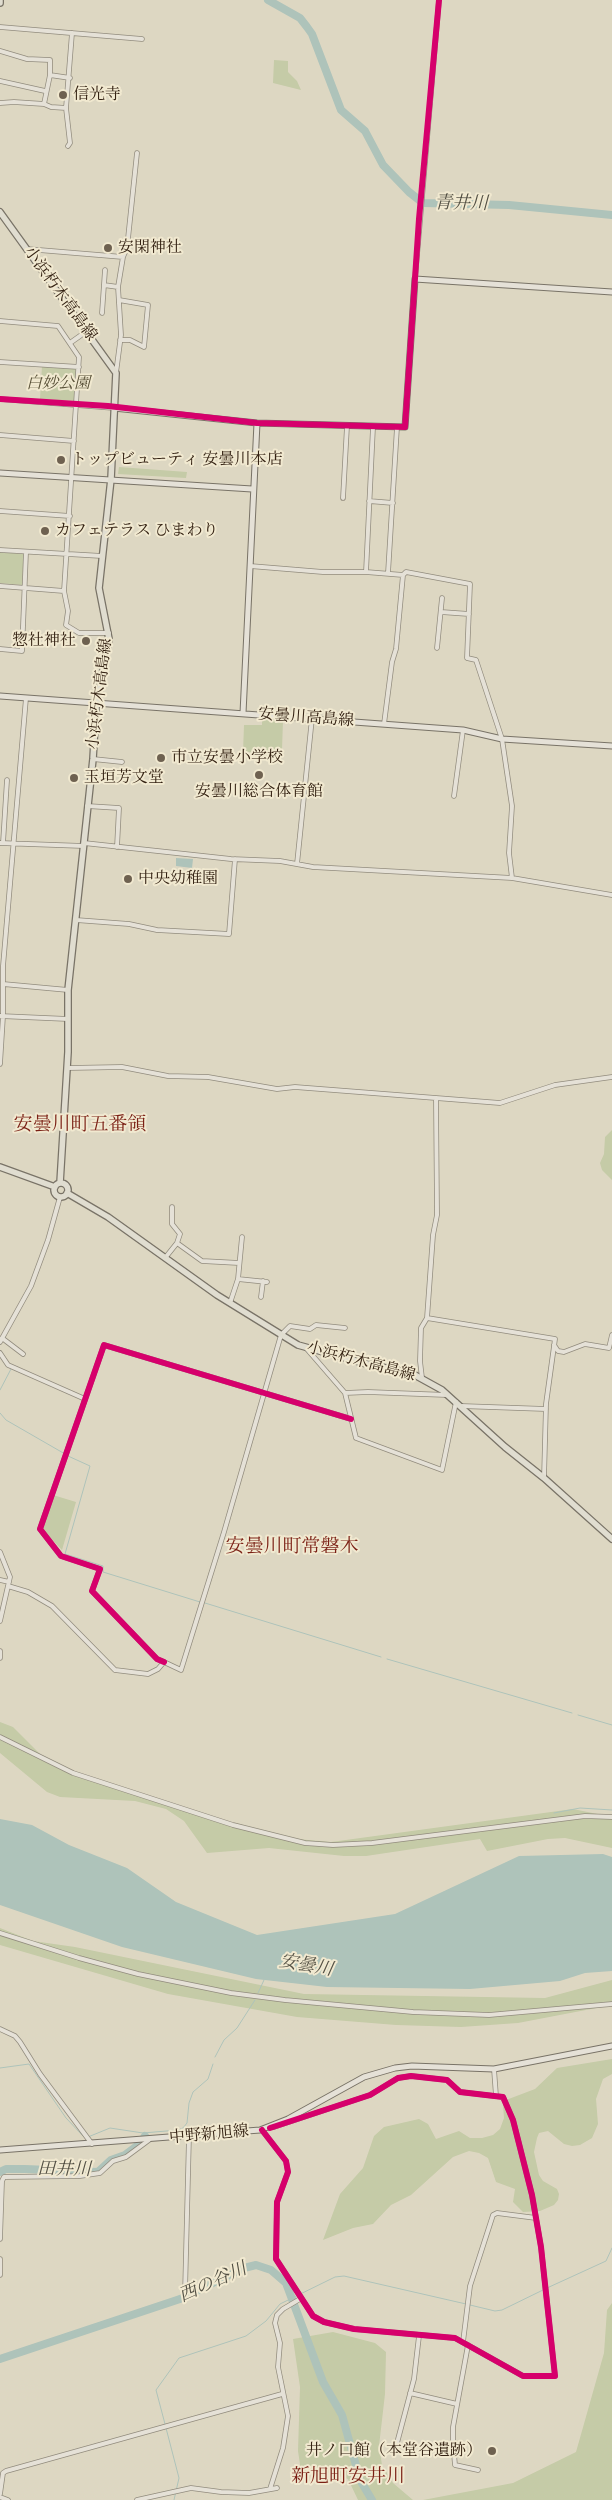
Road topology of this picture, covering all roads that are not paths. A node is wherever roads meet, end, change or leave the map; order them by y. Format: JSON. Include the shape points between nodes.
{"nodes":[{"id":1,"x":439,"y":0,"type":"edge"},
{"id":2,"x":0,"y":27,"type":"edge"},
{"id":3,"x":72,"y":33,"type":"junction"},
{"id":4,"x":142,"y":39,"type":"dead end"},
{"id":5,"x":0,"y":51,"type":"edge"},
{"id":6,"x":50,"y":75,"type":"junction"},
{"id":7,"x":70,"y":78,"type":"junction"},
{"id":8,"x":0,"y":81,"type":"edge"},
{"id":9,"x":45,"y":91,"type":"junction"},
{"id":10,"x":0,"y":103,"type":"edge"},
{"id":11,"x":44,"y":104,"type":"junction"},
{"id":12,"x":66,"y":108,"type":"junction"},
{"id":13,"x":68,"y":146,"type":"dead end"},
{"id":14,"x":137,"y":152,"type":"dead end"},
{"id":15,"x":0,"y":212,"type":"edge"},
{"id":16,"x":27,"y":249,"type":"junction"},
{"id":17,"x":123,"y":257,"type":"junction"},
{"id":18,"x":105,"y":270,"type":"dead end"},
{"id":19,"x":415,"y":280,"type":"junction"},
{"id":20,"x":104,"y":285,"type":"junction"},
{"id":21,"x":118,"y":287,"type":"junction"},
{"id":22,"x":612,"y":292,"type":"edge"},
{"id":23,"x":119,"y":300,"type":"junction"},
{"id":24,"x":102,"y":313,"type":"dead end"},
{"id":25,"x":0,"y":321,"type":"edge"},
{"id":26,"x":87,"y":331,"type":"junction"},
{"id":27,"x":120,"y":340,"type":"junction"},
{"id":28,"x":70,"y":343,"type":"junction"},
{"id":29,"x":0,"y":362,"type":"edge"},
{"id":30,"x":79,"y":367,"type":"junction"},
{"id":31,"x":116,"y":373,"type":"junction"},
{"id":32,"x":0,"y":399,"type":"edge"},
{"id":33,"x":77,"y":404,"type":"junction"},
{"id":34,"x":114,"y":408,"type":"junction"},
{"id":35,"x":257,"y":423,"type":"junction"},
{"id":36,"x":347,"y":426,"type":"junction"},
{"id":37,"x":373,"y":427,"type":"junction"},
{"id":38,"x":397,"y":427,"type":"junction"},
{"id":39,"x":0,"y":435,"type":"edge"},
{"id":40,"x":74,"y":441,"type":"junction"},
{"id":41,"x":0,"y":472,"type":"edge"},
{"id":42,"x":72,"y":477,"type":"junction"},
{"id":43,"x":111,"y":479,"type":"junction"},
{"id":44,"x":252,"y":489,"type":"junction"},
{"id":45,"x":343,"y":498,"type":"dead end"},
{"id":46,"x":369,"y":501,"type":"junction"},
{"id":47,"x":393,"y":502,"type":"junction"},
{"id":48,"x":0,"y":511,"type":"edge"},
{"id":49,"x":70,"y":516,"type":"junction"},
{"id":50,"x":0,"y":550,"type":"edge"},
{"id":51,"x":26,"y":552,"type":"junction"},
{"id":52,"x":67,"y":554,"type":"junction"},
{"id":53,"x":102,"y":556,"type":"junction"},
{"id":54,"x":250,"y":566,"type":"junction"},
{"id":55,"x":366,"y":572,"type":"junction"},
{"id":56,"x":388,"y":573,"type":"junction"},
{"id":57,"x":403,"y":575,"type":"junction"},
{"id":58,"x":0,"y":586,"type":"edge"},
{"id":59,"x":24,"y":588,"type":"junction"},
{"id":60,"x":64,"y":591,"type":"junction"},
{"id":61,"x":442,"y":598,"type":"dead end"},
{"id":62,"x":440,"y":612,"type":"junction"},
{"id":63,"x":469,"y":614,"type":"junction"},
{"id":64,"x":108,"y":633,"type":"junction"},
{"id":65,"x":437,"y":648,"type":"dead end"},
{"id":66,"x":0,"y":649,"type":"edge"},
{"id":67,"x":0,"y":696,"type":"edge"},
{"id":68,"x":26,"y":698,"type":"junction"},
{"id":69,"x":97,"y":702,"type":"junction"},
{"id":70,"x":243,"y":713,"type":"junction"},
{"id":71,"x":312,"y":718,"type":"junction"},
{"id":72,"x":384,"y":724,"type":"junction"},
{"id":73,"x":463,"y":730,"type":"junction"},
{"id":74,"x":502,"y":739,"type":"junction"},
{"id":75,"x":612,"y":746,"type":"edge"},
{"id":76,"x":93,"y":759,"type":"junction"},
{"id":77,"x":122,"y":762,"type":"dead end"},
{"id":78,"x":7,"y":780,"type":"dead end"},
{"id":79,"x":454,"y":796,"type":"dead end"},
{"id":80,"x":87,"y":806,"type":"junction"},
{"id":81,"x":1,"y":843,"type":"edge"},
{"id":82,"x":13,"y":844,"type":"junction"},
{"id":83,"x":84,"y":845,"type":"junction"},
{"id":84,"x":116,"y":846,"type":"junction"},
{"id":85,"x":235,"y":859,"type":"junction"},
{"id":86,"x":297,"y":864,"type":"junction"},
{"id":87,"x":512,"y":878,"type":"junction"},
{"id":88,"x":612,"y":895,"type":"edge"},
{"id":89,"x":76,"y":920,"type":"junction"},
{"id":90,"x":3,"y":984,"type":"junction"},
{"id":91,"x":68,"y":990,"type":"junction"},
{"id":92,"x":2,"y":1016,"type":"edge"},
{"id":93,"x":68,"y":1019,"type":"junction"},
{"id":94,"x":0,"y":1064,"type":"edge"},
{"id":95,"x":68,"y":1068,"type":"junction"},
{"id":96,"x":612,"y":1077,"type":"edge"},
{"id":97,"x":436,"y":1098,"type":"junction"},
{"id":98,"x":0,"y":1167,"type":"edge"},
{"id":99,"x":57,"y":1185,"type":"junction"},
{"id":100,"x":67,"y":1193,"type":"junction"},
{"id":101,"x":60,"y":1197,"type":"junction"},
{"id":102,"x":172,"y":1207,"type":"dead end"},
{"id":103,"x":242,"y":1237,"type":"dead end"},
{"id":104,"x":177,"y":1243,"type":"junction"},
{"id":105,"x":165,"y":1258,"type":"junction"},
{"id":106,"x":239,"y":1263,"type":"junction"},
{"id":107,"x":238,"y":1279,"type":"junction"},
{"id":108,"x":261,"y":1297,"type":"dead end"},
{"id":109,"x":230,"y":1303,"type":"junction"},
{"id":110,"x":427,"y":1318,"type":"junction"},
{"id":111,"x":345,"y":1328,"type":"dead end"},
{"id":112,"x":281,"y":1335,"type":"junction"},
{"id":113,"x":612,"y":1335,"type":"edge"},
{"id":114,"x":1,"y":1340,"type":"edge"},
{"id":115,"x":554,"y":1345,"type":"junction"},
{"id":116,"x":306,"y":1348,"type":"junction"},
{"id":117,"x":0,"y":1353,"type":"edge"},
{"id":118,"x":23,"y":1354,"type":"dead end"},
{"id":119,"x":422,"y":1378,"type":"junction"},
{"id":120,"x":264,"y":1393,"type":"junction"},
{"id":121,"x":344,"y":1393,"type":"junction"},
{"id":122,"x":447,"y":1395,"type":"junction"},
{"id":123,"x":85,"y":1398,"type":"junction"},
{"id":124,"x":458,"y":1404,"type":"junction"},
{"id":125,"x":546,"y":1409,"type":"junction"},
{"id":126,"x":351,"y":1419,"type":"junction"},
{"id":127,"x":544,"y":1478,"type":"junction"},
{"id":128,"x":612,"y":1539,"type":"edge"},
{"id":129,"x":0,"y":1552,"type":"edge"},
{"id":130,"x":0,"y":1580,"type":"edge"},
{"id":131,"x":9,"y":1584,"type":"junction"},
{"id":132,"x":0,"y":1621,"type":"edge"},
{"id":133,"x":0,"y":1651,"type":"edge"},
{"id":134,"x":0,"y":1658,"type":"edge"},
{"id":135,"x":164,"y":1662,"type":"junction"},
{"id":136,"x":0,"y":1737,"type":"edge"},
{"id":137,"x":612,"y":1817,"type":"edge"},
{"id":138,"x":0,"y":1933,"type":"edge"},
{"id":139,"x":612,"y":2004,"type":"edge"},
{"id":140,"x":0,"y":2029,"type":"edge"},
{"id":141,"x":612,"y":2046,"type":"edge"},
{"id":142,"x":395,"y":2068,"type":"junction"},
{"id":143,"x":494,"y":2069,"type":"junction"},
{"id":144,"x":398,"y":2078,"type":"junction"},
{"id":145,"x":496,"y":2096,"type":"junction"},
{"id":146,"x":270,"y":2128,"type":"junction"},
{"id":147,"x":262,"y":2130,"type":"junction"},
{"id":148,"x":189,"y":2136,"type":"junction"},
{"id":149,"x":149,"y":2140,"type":"junction"},
{"id":150,"x":92,"y":2144,"type":"junction"},
{"id":151,"x":0,"y":2150,"type":"edge"},
{"id":152,"x":536,"y":2218,"type":"junction"},
{"id":153,"x":0,"y":2239,"type":"edge"},
{"id":154,"x":0,"y":2259,"type":"edge"},
{"id":155,"x":0,"y":2276,"type":"edge"},
{"id":156,"x":185,"y":2293,"type":"dead end"},
{"id":157,"x":300,"y":2299,"type":"junction"},
{"id":158,"x":418,"y":2336,"type":"junction"},
{"id":159,"x":464,"y":2342,"type":"junction"},
{"id":160,"x":468,"y":2345,"type":"junction"},
{"id":161,"x":410,"y":2393,"type":"junction"},
{"id":162,"x":282,"y":2394,"type":"junction"},
{"id":163,"x":457,"y":2404,"type":"junction"},
{"id":164,"x":397,"y":2443,"type":"dead end"},
{"id":165,"x":478,"y":2470,"type":"dead end"},
{"id":166,"x":277,"y":2488,"type":"dead end"},
{"id":167,"x":270,"y":2489,"type":"junction"},
{"id":168,"x":0,"y":2497,"type":"edge"},
{"id":169,"x":8,"y":2500,"type":"edge"},
{"id":170,"x":137,"y":2500,"type":"edge"}],
"edges":[{"from":1,"to":19,"type":"street"},
{"from":2,"to":3,"type":"street"},
{"from":3,"to":4,"type":"street"},
{"from":3,"to":7,"type":"street"},
{"from":5,"to":6,"type":"street","via":[[27,59],[50,60]]},
{"from":6,"to":7,"type":"street"},
{"from":6,"to":9,"type":"street"},
{"from":7,"to":12,"type":"street"},
{"from":8,"to":9,"type":"street"},
{"from":9,"to":11,"type":"street"},
{"from":10,"to":11,"type":"street"},
{"from":11,"to":12,"type":"street"},
{"from":12,"to":13,"type":"street"},
{"from":14,"to":17,"type":"street","via":[[127,248]]},
{"from":15,"to":16,"type":"main road","name":"小浜朽木高島線"},
{"from":16,"to":17,"type":"street"},
{"from":16,"to":26,"type":"main road","name":"小浜朽木高島線"},
{"from":17,"to":21,"type":"street"},
{"from":18,"to":20,"type":"street"},
{"from":19,"to":22,"type":"main road"},
{"from":19,"to":38,"type":"main road","via":[[406,420],[405,427]]},
{"from":20,"to":21,"type":"street"},
{"from":20,"to":24,"type":"street"},
{"from":21,"to":23,"type":"street"},
{"from":23,"to":27,"type":"street"},
{"from":23,"to":27,"type":"street","via":[[148,304],[144,347],[130,340]]},
{"from":25,"to":28,"type":"street","via":[[55,325]]},
{"from":26,"to":28,"type":"street"},
{"from":26,"to":31,"type":"main road","name":"小浜朽木高島線"},
{"from":27,"to":31,"type":"street"},
{"from":28,"to":30,"type":"street","via":[[79,357]]},
{"from":29,"to":30,"type":"street"},
{"from":30,"to":33,"type":"street"},
{"from":31,"to":34,"type":"main road","name":"小浜朽木高島線"},
{"from":32,"to":33,"type":"street"},
{"from":33,"to":34,"type":"street"},
{"from":33,"to":40,"type":"street"},
{"from":34,"to":35,"type":"main road"},
{"from":34,"to":43,"type":"main road","name":"小浜朽木高島線"},
{"from":35,"to":36,"type":"main road"},
{"from":35,"to":44,"type":"main road"},
{"from":36,"to":37,"type":"main road"},
{"from":36,"to":45,"type":"street"},
{"from":37,"to":38,"type":"main road"},
{"from":37,"to":46,"type":"street"},
{"from":38,"to":47,"type":"street"},
{"from":39,"to":40,"type":"street"},
{"from":40,"to":42,"type":"street"},
{"from":41,"to":42,"type":"main road"},
{"from":42,"to":43,"type":"main road"},
{"from":42,"to":49,"type":"street"},
{"from":43,"to":44,"type":"main road"},
{"from":43,"to":53,"type":"main road","name":"小浜朽木高島線"},
{"from":44,"to":54,"type":"main road"},
{"from":46,"to":47,"type":"street"},
{"from":46,"to":55,"type":"street"},
{"from":47,"to":56,"type":"street"},
{"from":48,"to":49,"type":"street"},
{"from":49,"to":52,"type":"street"},
{"from":50,"to":51,"type":"street"},
{"from":51,"to":52,"type":"street"},
{"from":51,"to":59,"type":"street"},
{"from":52,"to":53,"type":"street"},
{"from":52,"to":60,"type":"street"},
{"from":53,"to":64,"type":"main road","name":"小浜朽木高島線","via":[[99,588]]},
{"from":54,"to":55,"type":"street"},
{"from":54,"to":70,"type":"main road"},
{"from":55,"to":56,"type":"street"},
{"from":56,"to":57,"type":"street"},
{"from":57,"to":63,"type":"street","via":[[406,572],[470,584]]},
{"from":57,"to":72,"type":"street"},
{"from":58,"to":59,"type":"street"},
{"from":59,"to":60,"type":"street"},
{"from":59,"to":66,"type":"street","via":[[22,651]]},
{"from":60,"to":64,"type":"street","via":[[68,610],[66,625],[79,633]]},
{"from":61,"to":62,"type":"street"},
{"from":62,"to":63,"type":"street"},
{"from":62,"to":65,"type":"street"},
{"from":63,"to":74,"type":"street","via":[[466,658],[476,660]]},
{"from":64,"to":69,"type":"main road","name":"小浜朽木高島線"},
{"from":67,"to":68,"type":"main road","name":"安曇川高島線"},
{"from":68,"to":69,"type":"main road","name":"安曇川高島線"},
{"from":68,"to":82,"type":"street"},
{"from":69,"to":70,"type":"main road","name":"安曇川高島線"},
{"from":69,"to":76,"type":"main road","name":"小浜朽木高島線"},
{"from":70,"to":71,"type":"main road","name":"安曇川高島線"},
{"from":71,"to":72,"type":"main road","name":"安曇川高島線"},
{"from":71,"to":86,"type":"street"},
{"from":72,"to":73,"type":"main road","name":"安曇川高島線"},
{"from":73,"to":74,"type":"main road","name":"安曇川高島線"},
{"from":73,"to":79,"type":"street"},
{"from":74,"to":75,"type":"main road","name":"安曇川高島線"},
{"from":74,"to":87,"type":"street","via":[[512,806],[509,853]]},
{"from":76,"to":77,"type":"street"},
{"from":76,"to":80,"type":"main road","name":"小浜朽木高島線"},
{"from":78,"to":81,"type":"street"},
{"from":80,"to":83,"type":"main road","name":"小浜朽木高島線"},
{"from":80,"to":84,"type":"street","via":[[119,808]]},
{"from":81,"to":82,"type":"street"},
{"from":82,"to":83,"type":"street"},
{"from":82,"to":90,"type":"street"},
{"from":83,"to":84,"type":"street"},
{"from":83,"to":89,"type":"main road","name":"小浜朽木高島線"},
{"from":84,"to":85,"type":"street"},
{"from":85,"to":86,"type":"street"},
{"from":85,"to":89,"type":"street","via":[[229,934],[157,930],[129,924]]},
{"from":86,"to":87,"type":"street"},
{"from":87,"to":88,"type":"street"},
{"from":89,"to":91,"type":"main road","name":"小浜朽木高島線"},
{"from":90,"to":91,"type":"street"},
{"from":90,"to":92,"type":"street"},
{"from":91,"to":93,"type":"main road","name":"小浜朽木高島線"},
{"from":92,"to":93,"type":"street"},
{"from":92,"to":94,"type":"street"},
{"from":93,"to":95,"type":"main road","name":"小浜朽木高島線"},
{"from":95,"to":97,"type":"street","via":[[122,1068],[168,1076],[208,1077],[277,1089],[295,1087]]},
{"from":95,"to":99,"type":"main road","name":"小浜朽木高島線"},
{"from":96,"to":97,"type":"street","via":[[555,1085],[500,1103]]},
{"from":97,"to":110,"type":"street","via":[[434,1167],[437,1215]]},
{"from":98,"to":99,"type":"main road"},
{"from":99,"to":100,"type":"main road","name":"小浜朽木高島線","via":[[66,1186]]},
{"from":99,"to":101,"type":"main road","via":[[54,1193]]},
{"from":100,"to":101,"type":"main road"},
{"from":100,"to":105,"type":"main road","name":"小浜朽木高島線","via":[[108,1217]]},
{"from":101,"to":114,"type":"street","via":[[31,1286]]},
{"from":102,"to":104,"type":"street","via":[[172,1224],[180,1234]]},
{"from":103,"to":106,"type":"street"},
{"from":104,"to":105,"type":"street"},
{"from":104,"to":106,"type":"street","via":[[202,1260]]},
{"from":105,"to":109,"type":"main road","name":"小浜朽木高島線"},
{"from":106,"to":107,"type":"street"},
{"from":107,"to":108,"type":"street","via":[[265,1281]]},
{"from":107,"to":109,"type":"street"},
{"from":109,"to":112,"type":"main road","name":"小浜朽木高島線"},
{"from":110,"to":115,"type":"street","via":[[555,1339]]},
{"from":110,"to":119,"type":"street","via":[[421,1328]]},
{"from":111,"to":112,"type":"street","via":[[290,1326]]},
{"from":112,"to":116,"type":"main road","name":"小浜朽木高島線"},
{"from":112,"to":120,"type":"street"},
{"from":113,"to":115,"type":"street","via":[[609,1348],[585,1344],[564,1352],[558,1351]]},
{"from":114,"to":118,"type":"street"},
{"from":115,"to":125,"type":"street"},
{"from":116,"to":119,"type":"main road","name":"小浜朽木高島線"},
{"from":116,"to":121,"type":"street"},
{"from":117,"to":123,"type":"street","via":[[8,1365]]},
{"from":119,"to":122,"type":"main road","name":"小浜朽木高島線"},
{"from":120,"to":123,"type":"street","via":[[104,1346]]},
{"from":120,"to":126,"type":"street"},
{"from":120,"to":135,"type":"street","via":[[184,1664],[181,1670]]},
{"from":121,"to":122,"type":"street"},
{"from":121,"to":126,"type":"street"},
{"from":122,"to":124,"type":"main road","name":"小浜朽木高島線"},
{"from":123,"to":135,"type":"street","via":[[40,1529],[61,1556],[100,1569],[92,1591],[157,1659]]},
{"from":124,"to":125,"type":"street"},
{"from":124,"to":126,"type":"street","via":[[442,1470],[356,1438]]},
{"from":124,"to":127,"type":"main road","name":"小浜朽木高島線"},
{"from":125,"to":127,"type":"street"},
{"from":127,"to":128,"type":"main road","name":"小浜朽木高島線"},
{"from":129,"to":131,"type":"street","via":[[10,1577]]},
{"from":130,"to":131,"type":"street"},
{"from":131,"to":132,"type":"street"},
{"from":131,"to":135,"type":"street","via":[[52,1606],[115,1670],[148,1674]]},
{"from":133,"to":134,"type":"street"},
{"from":136,"to":137,"type":"street","via":[[73,1773],[233,1825],[306,1843],[372,1843],[585,1816]]},
{"from":138,"to":139,"type":"street","via":[[129,1972],[231,1993],[285,2000],[404,2012],[488,2015]]},
{"from":140,"to":150,"type":"street","via":[[20,2042]]},
{"from":141,"to":143,"type":"main road","name":"中野新旭線"},
{"from":142,"to":143,"type":"main road","name":"中野新旭線"},
{"from":142,"to":144,"type":"street"},
{"from":142,"to":146,"type":"main road","name":"中野新旭線","via":[[364,2077]]},
{"from":143,"to":145,"type":"street"},
{"from":144,"to":145,"type":"street","via":[[411,2076],[447,2080],[460,2092]]},
{"from":144,"to":146,"type":"street","via":[[370,2095]]},
{"from":145,"to":152,"type":"street","via":[[507,2102],[513,2120]]},
{"from":146,"to":147,"type":"main road","name":"中野新旭線"},
{"from":147,"to":148,"type":"main road","name":"中野新旭線"},
{"from":147,"to":157,"type":"street","via":[[286,2161],[288,2172],[277,2202],[274,2252]]},
{"from":148,"to":149,"type":"main road","name":"中野新旭線"},
{"from":148,"to":156,"type":"street"},
{"from":149,"to":150,"type":"main road","name":"中野新旭線"},
{"from":149,"to":153,"type":"street","via":[[126,2157],[113,2161],[100,2173],[4,2177]]},
{"from":150,"to":151,"type":"main road","name":"中野新旭線"},
{"from":152,"to":159,"type":"street","via":[[493,2215],[470,2286]]},
{"from":152,"to":160,"type":"street","via":[[555,2376],[523,2376]]},
{"from":154,"to":155,"type":"street"},
{"from":157,"to":158,"type":"street","via":[[313,2316],[324,2322],[374,2332]]},
{"from":157,"to":162,"type":"street","via":[[283,2309],[275,2323],[280,2343],[278,2367]]},
{"from":158,"to":159,"type":"street","via":[[455,2338]]},
{"from":158,"to":161,"type":"street"},
{"from":159,"to":160,"type":"street"},
{"from":160,"to":163,"type":"street"},
{"from":161,"to":163,"type":"street"},
{"from":161,"to":164,"type":"street"},
{"from":162,"to":167,"type":"street","via":[[288,2416]]},
{"from":162,"to":168,"type":"street","via":[[6,2471]]},
{"from":163,"to":165,"type":"street","via":[[453,2427],[455,2465]]},
{"from":166,"to":167,"type":"street"},
{"from":167,"to":170,"type":"street","via":[[249,2493],[191,2488]]},
{"from":168,"to":169,"type":"street"}]}
